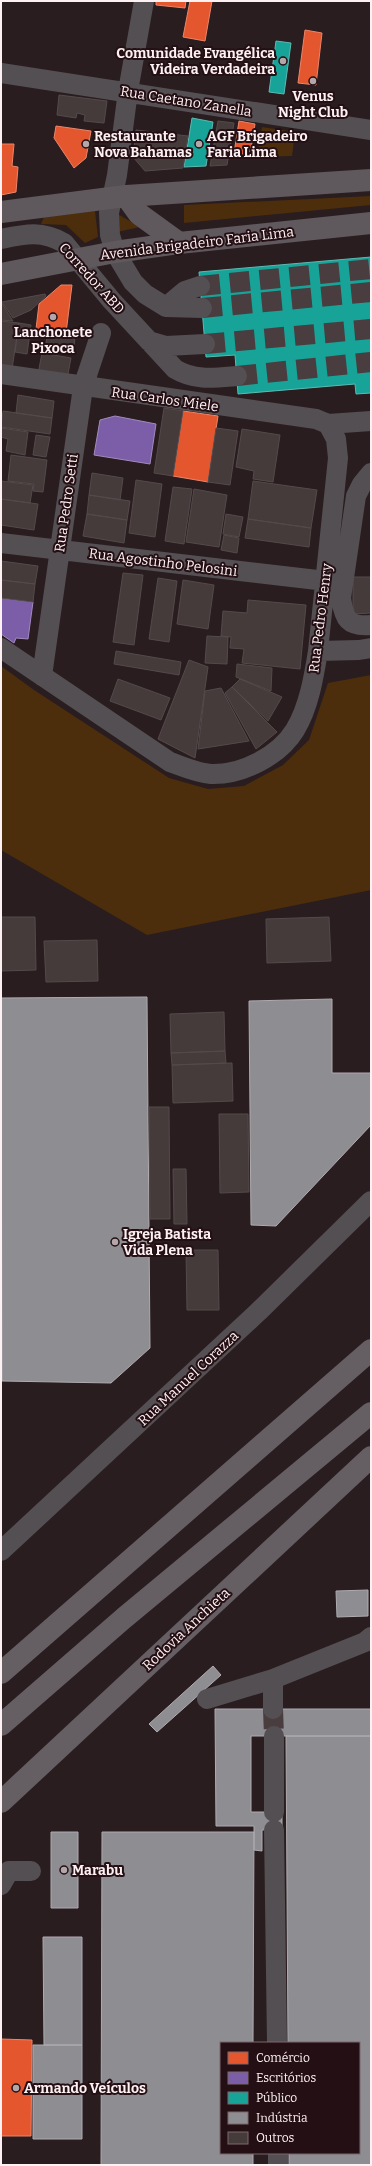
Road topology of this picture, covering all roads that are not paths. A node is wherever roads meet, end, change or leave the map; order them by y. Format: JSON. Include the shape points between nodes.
{"nodes":[{"id":1,"x":144,"y":1,"type":"edge"},
{"id":2,"x":1,"y":73,"type":"edge"},
{"id":3,"x":128,"y":91,"type":"junction"},
{"id":4,"x":371,"y":130,"type":"edge"},
{"id":5,"x":371,"y":180,"type":"edge"},
{"id":6,"x":119,"y":197,"type":"junction"},
{"id":7,"x":1,"y":212,"type":"edge"},
{"id":8,"x":371,"y":224,"type":"edge"},
{"id":9,"x":1,"y":239,"type":"edge"},
{"id":10,"x":179,"y":243,"type":"junction"},
{"id":11,"x":115,"y":252,"type":"junction"},
{"id":12,"x":78,"y":260,"type":"junction"},
{"id":13,"x":1,"y":274,"type":"edge"},
{"id":14,"x":200,"y":286,"type":"tunnel mouth"},
{"id":15,"x":166,"y":307,"type":"junction"},
{"id":16,"x":202,"y":308,"type":"tunnel mouth"},
{"id":17,"x":101,"y":333,"type":"dead end"},
{"id":18,"x":149,"y":341,"type":"junction"},
{"id":19,"x":205,"y":344,"type":"tunnel mouth"},
{"id":20,"x":1,"y":374,"type":"edge"},
{"id":21,"x":236,"y":376,"type":"tunnel mouth"},
{"id":22,"x":83,"y":387,"type":"junction"},
{"id":23,"x":371,"y":421,"type":"edge"},
{"id":24,"x":328,"y":424,"type":"junction"},
{"id":25,"x":371,"y":473,"type":"edge"},
{"id":26,"x":1,"y":543,"type":"edge"},
{"id":27,"x":60,"y":550,"type":"junction"},
{"id":28,"x":326,"y":581,"type":"junction"},
{"id":29,"x":371,"y":625,"type":"edge"},
{"id":30,"x":1,"y":648,"type":"edge"},
{"id":31,"x":371,"y":648,"type":"edge"},
{"id":32,"x":318,"y":651,"type":"junction"},
{"id":33,"x":42,"y":676,"type":"junction"},
{"id":34,"x":371,"y":1200,"type":"edge"},
{"id":35,"x":371,"y":1350,"type":"edge"},
{"id":36,"x":371,"y":1414,"type":"edge"},
{"id":37,"x":371,"y":1457,"type":"edge"},
{"id":38,"x":1,"y":1551,"type":"edge"},
{"id":39,"x":371,"y":1636,"type":"edge"},
{"id":40,"x":1,"y":1673,"type":"edge"},
{"id":41,"x":272,"y":1679,"type":"junction"},
{"id":42,"x":207,"y":1699,"type":"dead end"},
{"id":43,"x":273,"y":1709,"type":"tunnel mouth"},
{"id":44,"x":1,"y":1725,"type":"edge"},
{"id":45,"x":274,"y":1736,"type":"tunnel mouth"},
{"id":46,"x":21,"y":1783,"type":"junction"},
{"id":47,"x":1,"y":1802,"type":"edge"},
{"id":48,"x":1,"y":1816,"type":"edge"},
{"id":49,"x":31,"y":1871,"type":"dead end"},
{"id":50,"x":1,"y":1885,"type":"edge"},
{"id":51,"x":277,"y":2042,"type":"edge"},
{"id":52,"x":278,"y":2154,"type":"edge"},
{"id":53,"x":278,"y":2165,"type":"edge"}],
"edges":[{"from":1,"to":3,"type":"street"},
{"from":2,"to":3,"type":"street","name":"Rua Caetano Zanella"},
{"from":3,"to":4,"type":"street","name":"Rua Caetano Zanella"},
{"from":3,"to":6,"type":"street","via":[[117,175]]},
{"from":5,"to":6,"type":"main road"},
{"from":6,"to":7,"type":"main road"},
{"from":6,"to":10,"type":"main road"},
{"from":6,"to":11,"type":"street","via":[[108,224]]},
{"from":8,"to":10,"type":"main road","name":"Avenida Brigadeiro Faria Lima"},
{"from":9,"to":12,"type":"street","name":"Corredor ABD","via":[[47,234],[64,243]]},
{"from":10,"to":11,"type":"main road","name":"Avenida Brigadeiro Faria Lima"},
{"from":11,"to":12,"type":"main road","name":"Avenida Brigadeiro Faria Lima"},
{"from":11,"to":15,"type":"street","via":[[133,282],[154,301]]},
{"from":12,"to":13,"type":"main road","name":"Avenida Brigadeiro Faria Lima"},
{"from":12,"to":18,"type":"street","name":"Corredor ABD"},
{"from":14,"to":15,"type":"street","via":[[185,291]]},
{"from":15,"to":16,"type":"street"},
{"from":17,"to":22,"type":"street","name":"Rua Pedro Setti"},
{"from":18,"to":19,"type":"street","via":[[166,346]]},
{"from":18,"to":21,"type":"street","name":"Corredor ABD","via":[[175,369],[187,376],[200,379]]},
{"from":20,"to":22,"type":"street","name":"Rua Carlos Miele"},
{"from":22,"to":24,"type":"street","name":"Rua Carlos Miele","via":[[316,419]]},
{"from":22,"to":27,"type":"street","name":"Rua Pedro Setti"},
{"from":23,"to":24,"type":"street"},
{"from":24,"to":28,"type":"street","name":"Rua Pedro Henry","via":[[336,439],[338,458]]},
{"from":25,"to":29,"type":"street","via":[[356,496],[341,598],[344,614],[350,621],[358,626]]},
{"from":26,"to":27,"type":"street","name":"Rua Agostinho Pelosini"},
{"from":27,"to":28,"type":"street","name":"Rua Agostinho Pelosini"},
{"from":27,"to":33,"type":"street","name":"Rua Pedro Setti"},
{"from":28,"to":32,"type":"street","name":"Rua Pedro Henry"},
{"from":30,"to":33,"type":"street","name":"Rua Pedro Henry"},
{"from":31,"to":32,"type":"street"},
{"from":32,"to":33,"type":"street","name":"Rua Pedro Henry","via":[[315,672],[303,711],[295,730],[279,750],[236,770],[212,774],[192,771],[170,762]]},
{"from":34,"to":38,"type":"street","name":"Rua Manuel Corazza","via":[[258,1312]]},
{"from":35,"to":40,"type":"highway"},
{"from":36,"to":44,"type":"highway","via":[[124,1618]]},
{"from":37,"to":46,"type":"highway","name":"Rodovia Anchieta"},
{"from":39,"to":41,"type":"street","via":[[365,1642]]},
{"from":41,"to":42,"type":"street"},
{"from":41,"to":43,"type":"street"},
{"from":45,"to":51,"type":"street"},
{"from":46,"to":47,"type":"highway","name":"Rodovia Anchieta"},
{"from":46,"to":48,"type":"highway"},
{"from":49,"to":50,"type":"street","via":[[9,1871]]},
{"from":52,"to":53,"type":"street"}]}
